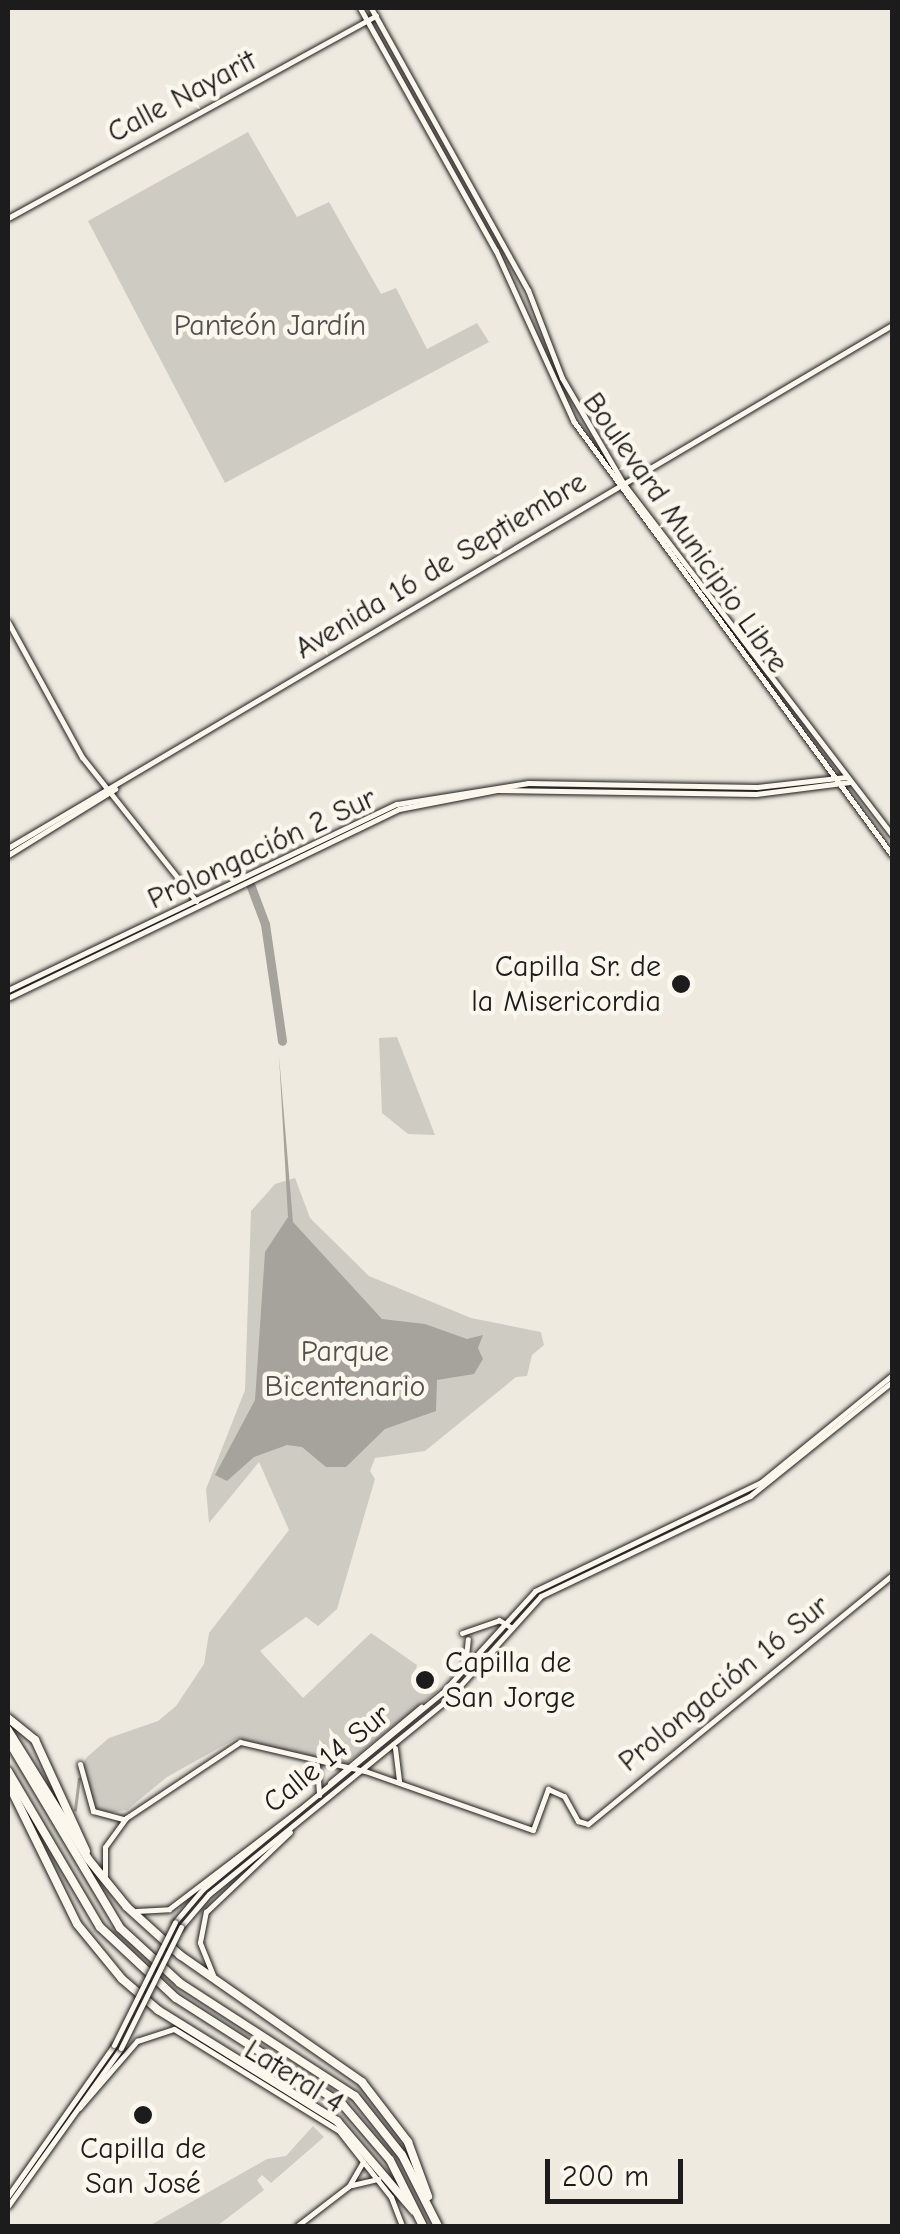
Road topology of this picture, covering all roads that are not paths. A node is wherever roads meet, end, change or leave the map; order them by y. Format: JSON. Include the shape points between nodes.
{"nodes":[{"id":1,"x":360,"y":8,"type":"edge"},
{"id":2,"x":371,"y":8,"type":"edge"},
{"id":3,"x":376,"y":16,"type":"junction"},
{"id":4,"x":368,"y":21,"type":"junction"},
{"id":5,"x":8,"y":218,"type":"edge"},
{"id":6,"x":892,"y":325,"type":"edge"},
{"id":7,"x":620,"y":485,"type":"junction"},
{"id":8,"x":8,"y":622,"type":"edge"},
{"id":9,"x":848,"y":779,"type":"junction"},
{"id":10,"x":837,"y":781,"type":"junction"},
{"id":11,"x":110,"y":791,"type":"junction"},
{"id":12,"x":892,"y":835,"type":"edge"},
{"id":13,"x":8,"y":851,"type":"edge"},
{"id":14,"x":892,"y":855,"type":"edge"},
{"id":15,"x":196,"y":901,"type":"junction"},
{"id":16,"x":8,"y":994,"type":"edge"},
{"id":17,"x":892,"y":1378,"type":"edge"},
{"id":18,"x":892,"y":1575,"type":"edge"},
{"id":19,"x":506,"y":1622,"type":"junction"},
{"id":20,"x":512,"y":1628,"type":"junction"},
{"id":21,"x":462,"y":1632,"type":"dead end"},
{"id":22,"x":468,"y":1639,"type":"dead end"},
{"id":23,"x":464,"y":1670,"type":"junction"},
{"id":24,"x":8,"y":1718,"type":"edge"},
{"id":25,"x":8,"y":1730,"type":"edge"},
{"id":26,"x":8,"y":1740,"type":"edge"},
{"id":27,"x":399,"y":1742,"type":"junction"},
{"id":28,"x":80,"y":1764,"type":"dead end"},
{"id":29,"x":317,"y":1765,"type":"junction"},
{"id":30,"x":350,"y":1769,"type":"junction"},
{"id":31,"x":8,"y":1770,"type":"edge"},
{"id":32,"x":365,"y":1772,"type":"junction"},
{"id":33,"x":8,"y":1783,"type":"edge"},
{"id":34,"x":399,"y":1783,"type":"junction"},
{"id":35,"x":321,"y":1793,"type":"junction"},
{"id":36,"x":302,"y":1809,"type":"junction"},
{"id":37,"x":126,"y":1818,"type":"junction"},
{"id":38,"x":294,"y":1826,"type":"junction"},
{"id":39,"x":259,"y":1848,"type":"junction"},
{"id":40,"x":89,"y":1860,"type":"junction"},
{"id":41,"x":106,"y":1883,"type":"junction"},
{"id":42,"x":127,"y":1907,"type":"junction"},
{"id":43,"x":215,"y":1978,"type":"junction"},
{"id":44,"x":241,"y":2067,"type":"junction"},
{"id":45,"x":82,"y":2093,"type":"junction"},
{"id":46,"x":76,"y":2108,"type":"junction"},
{"id":47,"x":62,"y":2121,"type":"junction"},
{"id":48,"x":363,"y":2159,"type":"junction"},
{"id":49,"x":361,"y":2176,"type":"junction"},
{"id":50,"x":379,"y":2180,"type":"junction"},
{"id":51,"x":8,"y":2196,"type":"edge"},
{"id":52,"x":429,"y":2204,"type":"junction"},
{"id":53,"x":8,"y":2206,"type":"edge"},
{"id":54,"x":422,"y":2223,"type":"edge"},
{"id":55,"x":296,"y":2226,"type":"edge"},
{"id":56,"x":402,"y":2226,"type":"edge"},
{"id":57,"x":438,"y":2226,"type":"edge"}],
"edges":[{"from":1,"to":4,"type":"main road","name":"Boulevard Municipio Libre"},
{"from":2,"to":3,"type":"main road","name":"Boulevard Municipio Libre"},
{"from":3,"to":4,"type":"main road","name":"Calle Nayarit"},
{"from":3,"to":7,"type":"main road","name":"Boulevard Municipio Libre","via":[[528,290],[562,378]]},
{"from":4,"to":5,"type":"main road","name":"Calle Nayarit"},
{"from":4,"to":7,"type":"main road","name":"Boulevard Municipio Libre","via":[[496,251],[574,422]]},
{"from":6,"to":7,"type":"main road","name":"Avenida 16 de Septiembre"},
{"from":7,"to":9,"type":"main road","name":"Boulevard Municipio Libre"},
{"from":7,"to":10,"type":"main road","name":"Boulevard Municipio Libre"},
{"from":7,"to":11,"type":"main road","name":"Avenida 16 de Septiembre"},
{"from":8,"to":11,"type":"main road","via":[[74,743]]},
{"from":9,"to":10,"type":"main road","name":"Prolongación 2 Sur"},
{"from":9,"to":12,"type":"main road","name":"Boulevard Municipio Libre"},
{"from":10,"to":14,"type":"main road","name":"Boulevard Municipio Libre"},
{"from":10,"to":15,"type":"main road","name":"Prolongación 2 Sur","via":[[758,788],[528,784],[436,795],[360,819]]},
{"from":11,"to":13,"type":"main road"},
{"from":11,"to":15,"type":"main road"},
{"from":15,"to":16,"type":"main road","name":"Prolongación 2 Sur"},
{"from":17,"to":19,"type":"main road","name":"Calle 14 Sur","via":[[761,1482],[540,1588]]},
{"from":17,"to":20,"type":"main road","name":"Calle 14 Sur","via":[[765,1486],[550,1590]]},
{"from":18,"to":34,"type":"main road","name":"Prolongación 16 Sur","via":[[582,1824],[567,1799],[548,1790],[533,1830]]},
{"from":19,"to":20,"type":"main road"},
{"from":19,"to":21,"type":"main road"},
{"from":19,"to":23,"type":"main road","name":"Calle 14 Sur"},
{"from":20,"to":27,"type":"main road","name":"Calle 14 Sur"},
{"from":22,"to":23,"type":"main road"},
{"from":23,"to":30,"type":"main road","name":"Calle 14 Sur"},
{"from":24,"to":40,"type":"highway","via":[[34,1740],[66,1797]]},
{"from":25,"to":40,"type":"highway"},
{"from":26,"to":52,"type":"highway","via":[[120,1928],[180,1983],[342,2085],[389,2136]]},
{"from":27,"to":32,"type":"main road","name":"Calle 14 Sur"},
{"from":27,"to":34,"type":"main road","via":[[392,1761]]},
{"from":28,"to":37,"type":"main road","via":[[93,1812]]},
{"from":29,"to":30,"type":"main road"},
{"from":29,"to":35,"type":"main road"},
{"from":29,"to":37,"type":"main road","via":[[238,1743]]},
{"from":30,"to":32,"type":"main road"},
{"from":30,"to":35,"type":"main road","name":"Calle 14 Sur"},
{"from":31,"to":54,"type":"highway","via":[[80,1898],[121,1950],[176,1998],[343,2105],[390,2160]]},
{"from":32,"to":34,"type":"main road"},
{"from":32,"to":38,"type":"main road","name":"Calle 14 Sur"},
{"from":33,"to":44,"type":"highway","via":[[92,1946],[158,2010]]},
{"from":35,"to":36,"type":"main road","name":"Calle 14 Sur"},
{"from":36,"to":39,"type":"main road","name":"Calle 14 Sur"},
{"from":36,"to":42,"type":"main road","via":[[165,1911]]},
{"from":37,"to":41,"type":"main road","via":[[105,1847]]},
{"from":38,"to":39,"type":"main road","name":"Calle 14 Sur"},
{"from":38,"to":43,"type":"main road","via":[[204,1918],[200,1947]]},
{"from":39,"to":45,"type":"main road","name":"Calle 14 Sur","bridge":true,"via":[[181,1912],[114,2045]]},
{"from":40,"to":41,"type":"highway"},
{"from":41,"to":42,"type":"highway"},
{"from":42,"to":43,"type":"highway"},
{"from":43,"to":52,"type":"highway","via":[[362,2082],[408,2142]]},
{"from":44,"to":46,"type":"main road","name":"Lateral 4","via":[[165,2028],[138,2040]]},
{"from":44,"to":48,"type":"main road","name":"Lateral 4","via":[[332,2125]]},
{"from":44,"to":54,"type":"highway","via":[[336,2121]]},
{"from":45,"to":46,"type":"main road","name":"Calle 14 Sur"},
{"from":45,"to":47,"type":"main road","name":"Calle 14 Sur"},
{"from":46,"to":47,"type":"main road","name":"Calle 14 Sur"},
{"from":47,"to":51,"type":"main road"},
{"from":47,"to":53,"type":"main road"},
{"from":48,"to":49,"type":"main road"},
{"from":48,"to":50,"type":"main road","name":"Lateral 4"},
{"from":49,"to":50,"type":"main road"},
{"from":49,"to":55,"type":"main road"},
{"from":50,"to":56,"type":"main road","name":"Lateral 4"},
{"from":52,"to":57,"type":"highway"}]}
